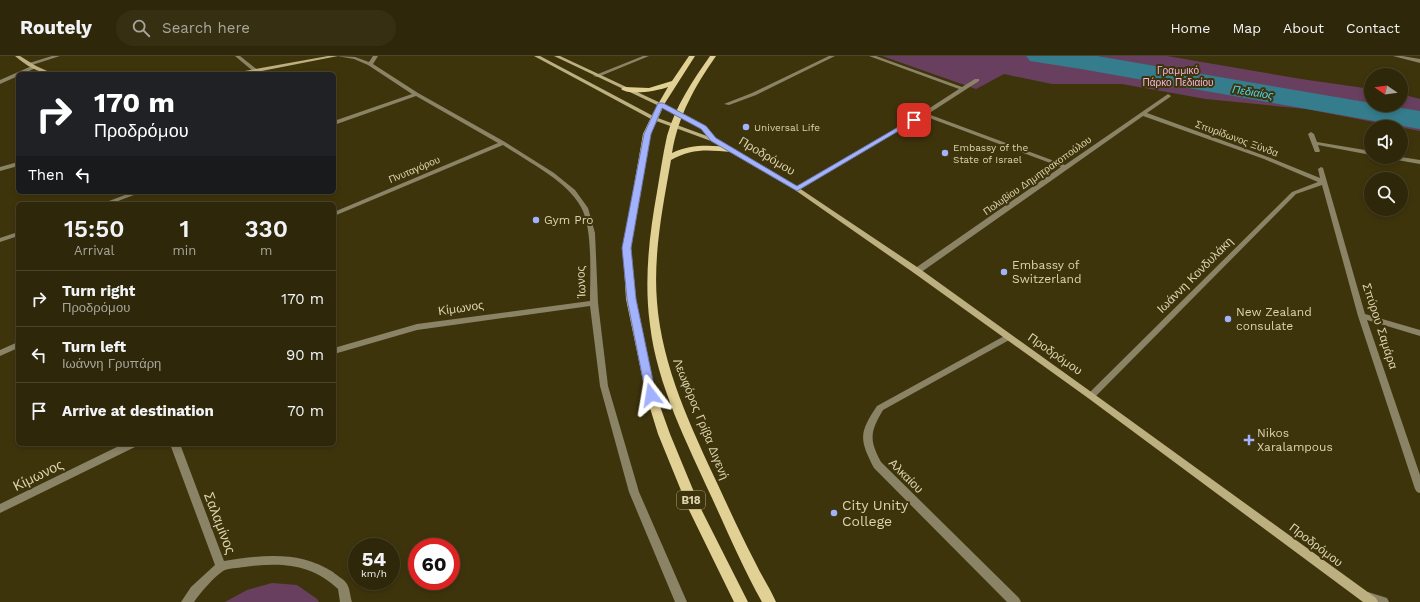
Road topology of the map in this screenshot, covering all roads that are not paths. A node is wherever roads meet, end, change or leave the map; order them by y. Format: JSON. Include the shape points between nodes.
{"nodes":[{"id":1,"x":17,"y":56,"type":"edge"},
{"id":2,"x":58,"y":56,"type":"edge"},
{"id":3,"x":237,"y":56,"type":"edge"},
{"id":4,"x":336,"y":56,"type":"edge"},
{"id":5,"x":339,"y":56,"type":"edge"},
{"id":6,"x":376,"y":56,"type":"edge"},
{"id":7,"x":536,"y":56,"type":"edge"},
{"id":8,"x":556,"y":56,"type":"edge"},
{"id":9,"x":647,"y":56,"type":"edge"},
{"id":10,"x":692,"y":56,"type":"edge"},
{"id":11,"x":713,"y":56,"type":"edge"},
{"id":12,"x":833,"y":56,"type":"edge"},
{"id":13,"x":871,"y":56,"type":"edge"},
{"id":14,"x":1395,"y":56,"type":"edge"},
{"id":15,"x":1420,"y":60,"type":"edge"},
{"id":16,"x":370,"y":64,"type":"junction"},
{"id":17,"x":32,"y":66,"type":"junction"},
{"id":18,"x":256,"y":71,"type":"junction"},
{"id":19,"x":20,"y":72,"type":"edge"},
{"id":20,"x":46,"y":72,"type":"edge"},
{"id":21,"x":250,"y":72,"type":"edge"},
{"id":22,"x":16,"y":74,"type":"edge"},
{"id":23,"x":596,"y":76,"type":"junction"},
{"id":24,"x":977,"y":80,"type":"dead end"},
{"id":25,"x":0,"y":82,"type":"edge"},
{"id":26,"x":673,"y":83,"type":"junction"},
{"id":27,"x":962,"y":88,"type":"junction"},
{"id":28,"x":624,"y":89,"type":"junction"},
{"id":29,"x":416,"y":94,"type":"junction"},
{"id":30,"x":1168,"y":96,"type":"dead end"},
{"id":31,"x":727,"y":104,"type":"dead end"},
{"id":32,"x":660,"y":105,"type":"junction"},
{"id":33,"x":680,"y":114,"type":"junction"},
{"id":34,"x":924,"y":114,"type":"junction"},
{"id":35,"x":1143,"y":114,"type":"junction"},
{"id":36,"x":653,"y":118,"type":"junction"},
{"id":37,"x":336,"y":122,"type":"edge"},
{"id":38,"x":674,"y":127,"type":"junction"},
{"id":39,"x":1311,"y":134,"type":"dead end"},
{"id":40,"x":713,"y":140,"type":"junction"},
{"id":41,"x":504,"y":143,"type":"junction"},
{"id":42,"x":1315,"y":143,"type":"junction"},
{"id":43,"x":732,"y":150,"type":"junction"},
{"id":44,"x":1317,"y":151,"type":"dead end"},
{"id":45,"x":1364,"y":152,"type":"edge"},
{"id":46,"x":667,"y":160,"type":"junction"},
{"id":47,"x":1408,"y":160,"type":"edge"},
{"id":48,"x":1420,"y":162,"type":"edge"},
{"id":49,"x":16,"y":165,"type":"edge"},
{"id":50,"x":1066,"y":167,"type":"junction"},
{"id":51,"x":0,"y":169,"type":"edge"},
{"id":52,"x":1321,"y":169,"type":"dead end"},
{"id":53,"x":1324,"y":182,"type":"junction"},
{"id":54,"x":797,"y":189,"type":"junction"},
{"id":55,"x":133,"y":194,"type":"edge"},
{"id":56,"x":110,"y":202,"type":"edge"},
{"id":57,"x":336,"y":213,"type":"edge"},
{"id":58,"x":16,"y":235,"type":"edge"},
{"id":59,"x":0,"y":240,"type":"edge"},
{"id":60,"x":917,"y":271,"type":"junction"},
{"id":61,"x":594,"y":303,"type":"junction"},
{"id":62,"x":1362,"y":316,"type":"junction"},
{"id":63,"x":1420,"y":333,"type":"edge"},
{"id":64,"x":1008,"y":337,"type":"junction"},
{"id":65,"x":16,"y":346,"type":"edge"},
{"id":66,"x":336,"y":350,"type":"edge"},
{"id":67,"x":0,"y":353,"type":"edge"},
{"id":68,"x":1091,"y":396,"type":"junction"},
{"id":69,"x":128,"y":446,"type":"edge"},
{"id":70,"x":176,"y":446,"type":"edge"},
{"id":71,"x":1420,"y":489,"type":"edge"},
{"id":72,"x":0,"y":509,"type":"edge"},
{"id":73,"x":221,"y":566,"type":"junction"},
{"id":74,"x":1368,"y":599,"type":"edge"},
{"id":75,"x":187,"y":602,"type":"edge"},
{"id":76,"x":346,"y":602,"type":"edge"},
{"id":77,"x":681,"y":602,"type":"edge"},
{"id":78,"x":741,"y":602,"type":"edge"},
{"id":79,"x":769,"y":602,"type":"edge"},
{"id":80,"x":1015,"y":602,"type":"edge"},
{"id":81,"x":1383,"y":602,"type":"edge"}],
"edges":[{"from":1,"to":17,"type":"main road"},
{"from":2,"to":17,"type":"street"},
{"from":3,"to":18,"type":"street"},
{"from":4,"to":18,"type":"main road"},
{"from":5,"to":16,"type":"street","name":"Ίωνος","via":[[355,58]]},
{"from":6,"to":16,"type":"street"},
{"from":7,"to":36,"type":"main road","name":"Προδρόμου"},
{"from":8,"to":23,"type":"main road","name":"Προδρόμου"},
{"from":9,"to":23,"type":"street"},
{"from":10,"to":26,"type":"main road","number":"B18"},
{"from":11,"to":33,"type":"main road","name":"Λεωφόρος Γρίβα Διγενή","number":"B18","via":[[693,84]]},
{"from":12,"to":31,"type":"street","via":[[754,94]]},
{"from":13,"to":27,"type":"street"},
{"from":14,"to":15,"type":"street"},
{"from":16,"to":29,"type":"street","name":"Ίωνος"},
{"from":17,"to":19,"type":"street"},
{"from":17,"to":20,"type":"main road"},
{"from":18,"to":21,"type":"main road"},
{"from":22,"to":25,"type":"street"},
{"from":23,"to":28,"type":"main road","name":"Προδρόμου"},
{"from":24,"to":27,"type":"street"},
{"from":26,"to":28,"type":"main road","via":[[647,91]]},
{"from":26,"to":32,"type":"main road","number":"B18"},
{"from":27,"to":34,"type":"street"},
{"from":28,"to":32,"type":"main road","name":"Προδρόμου"},
{"from":29,"to":37,"type":"street"},
{"from":29,"to":41,"type":"street","name":"Ίωνος"},
{"from":30,"to":35,"type":"street","name":"Πολυβίου Δημητρακοπούλου"},
{"from":32,"to":33,"type":"main road","name":"Προδρόμου"},
{"from":32,"to":36,"type":"main road","number":"B18"},
{"from":33,"to":38,"type":"main road","name":"Λεωφόρος Γρίβα Διγενή","number":"B18"},
{"from":33,"to":40,"type":"main road","name":"Προδρόμου","via":[[704,127]]},
{"from":34,"to":50,"type":"street"},
{"from":34,"to":54,"type":"street"},
{"from":35,"to":50,"type":"street","name":"Πολυβίου Δημητρακοπούλου"},
{"from":35,"to":53,"type":"street","name":"Σπυρίδωνος Ξύνδα","via":[[1266,158]]},
{"from":36,"to":38,"type":"main road","name":"Προδρόμου"},
{"from":36,"to":78,"type":"main road","number":"B18","via":[[647,134],[626,248],[631,299],[651,395],[664,434],[695,510]]},
{"from":38,"to":40,"type":"main road","name":"Προδρόμου"},
{"from":38,"to":46,"type":"main road","name":"Λεωφόρος Γρίβα Διγενή","number":"B18"},
{"from":39,"to":42,"type":"street"},
{"from":40,"to":43,"type":"main road","name":"Προδρόμου"},
{"from":41,"to":57,"type":"street","name":"Πνυταγόρου"},
{"from":41,"to":61,"type":"street","name":"Ίωνος","via":[[552,174],[573,191],[585,208],[592,232]]},
{"from":42,"to":44,"type":"street"},
{"from":42,"to":45,"type":"street"},
{"from":43,"to":46,"type":"main road","via":[[710,147],[689,149],[680,151]]},
{"from":43,"to":54,"type":"main road","name":"Προδρόμου"},
{"from":46,"to":79,"type":"main road","name":"Λεωφόρος Γρίβα Διγενή","number":"B18","via":[[654,232],[652,261],[652,302],[658,342],[675,398],[706,471]]},
{"from":47,"to":48,"type":"street"},
{"from":49,"to":51,"type":"street"},
{"from":50,"to":60,"type":"street","name":"Πολυβίου Δημητρακοπούλου"},
{"from":52,"to":53,"type":"street","name":"Σπύρου Σαμάρα"},
{"from":53,"to":62,"type":"street","name":"Σπύρου Σαμάρα"},
{"from":53,"to":68,"type":"street","name":"Ιωάννη Κονδυλάκη","via":[[1294,193]]},
{"from":54,"to":60,"type":"main road","name":"Προδρόμου"},
{"from":55,"to":56,"type":"street"},
{"from":58,"to":59,"type":"street"},
{"from":60,"to":64,"type":"main road","name":"Προδρόμου"},
{"from":61,"to":66,"type":"street","name":"Κίμωνος","via":[[417,327]]},
{"from":61,"to":77,"type":"street","name":"Ίωνος","via":[[604,386],[634,492]]},
{"from":62,"to":63,"type":"street"},
{"from":62,"to":71,"type":"street","name":"Σπύρου Σαμάρα"},
{"from":64,"to":68,"type":"main road","name":"Προδρόμου"},
{"from":64,"to":80,"type":"street","name":"Αλκαίου","via":[[880,408],[869,425],[866,436],[867,445],[877,465]]},
{"from":65,"to":67,"type":"street"},
{"from":68,"to":74,"type":"main road","name":"Προδρόμου"},
{"from":69,"to":72,"type":"street","name":"Κίμωνος"},
{"from":70,"to":73,"type":"street","name":"Σαλαμίνος"},
{"from":73,"to":75,"type":"street"},
{"from":73,"to":76,"type":"street","name":"Σαλαμίνος","via":[[272,560],[304,563],[324,571],[342,587]]},
{"from":74,"to":81,"type":"street"}]}
